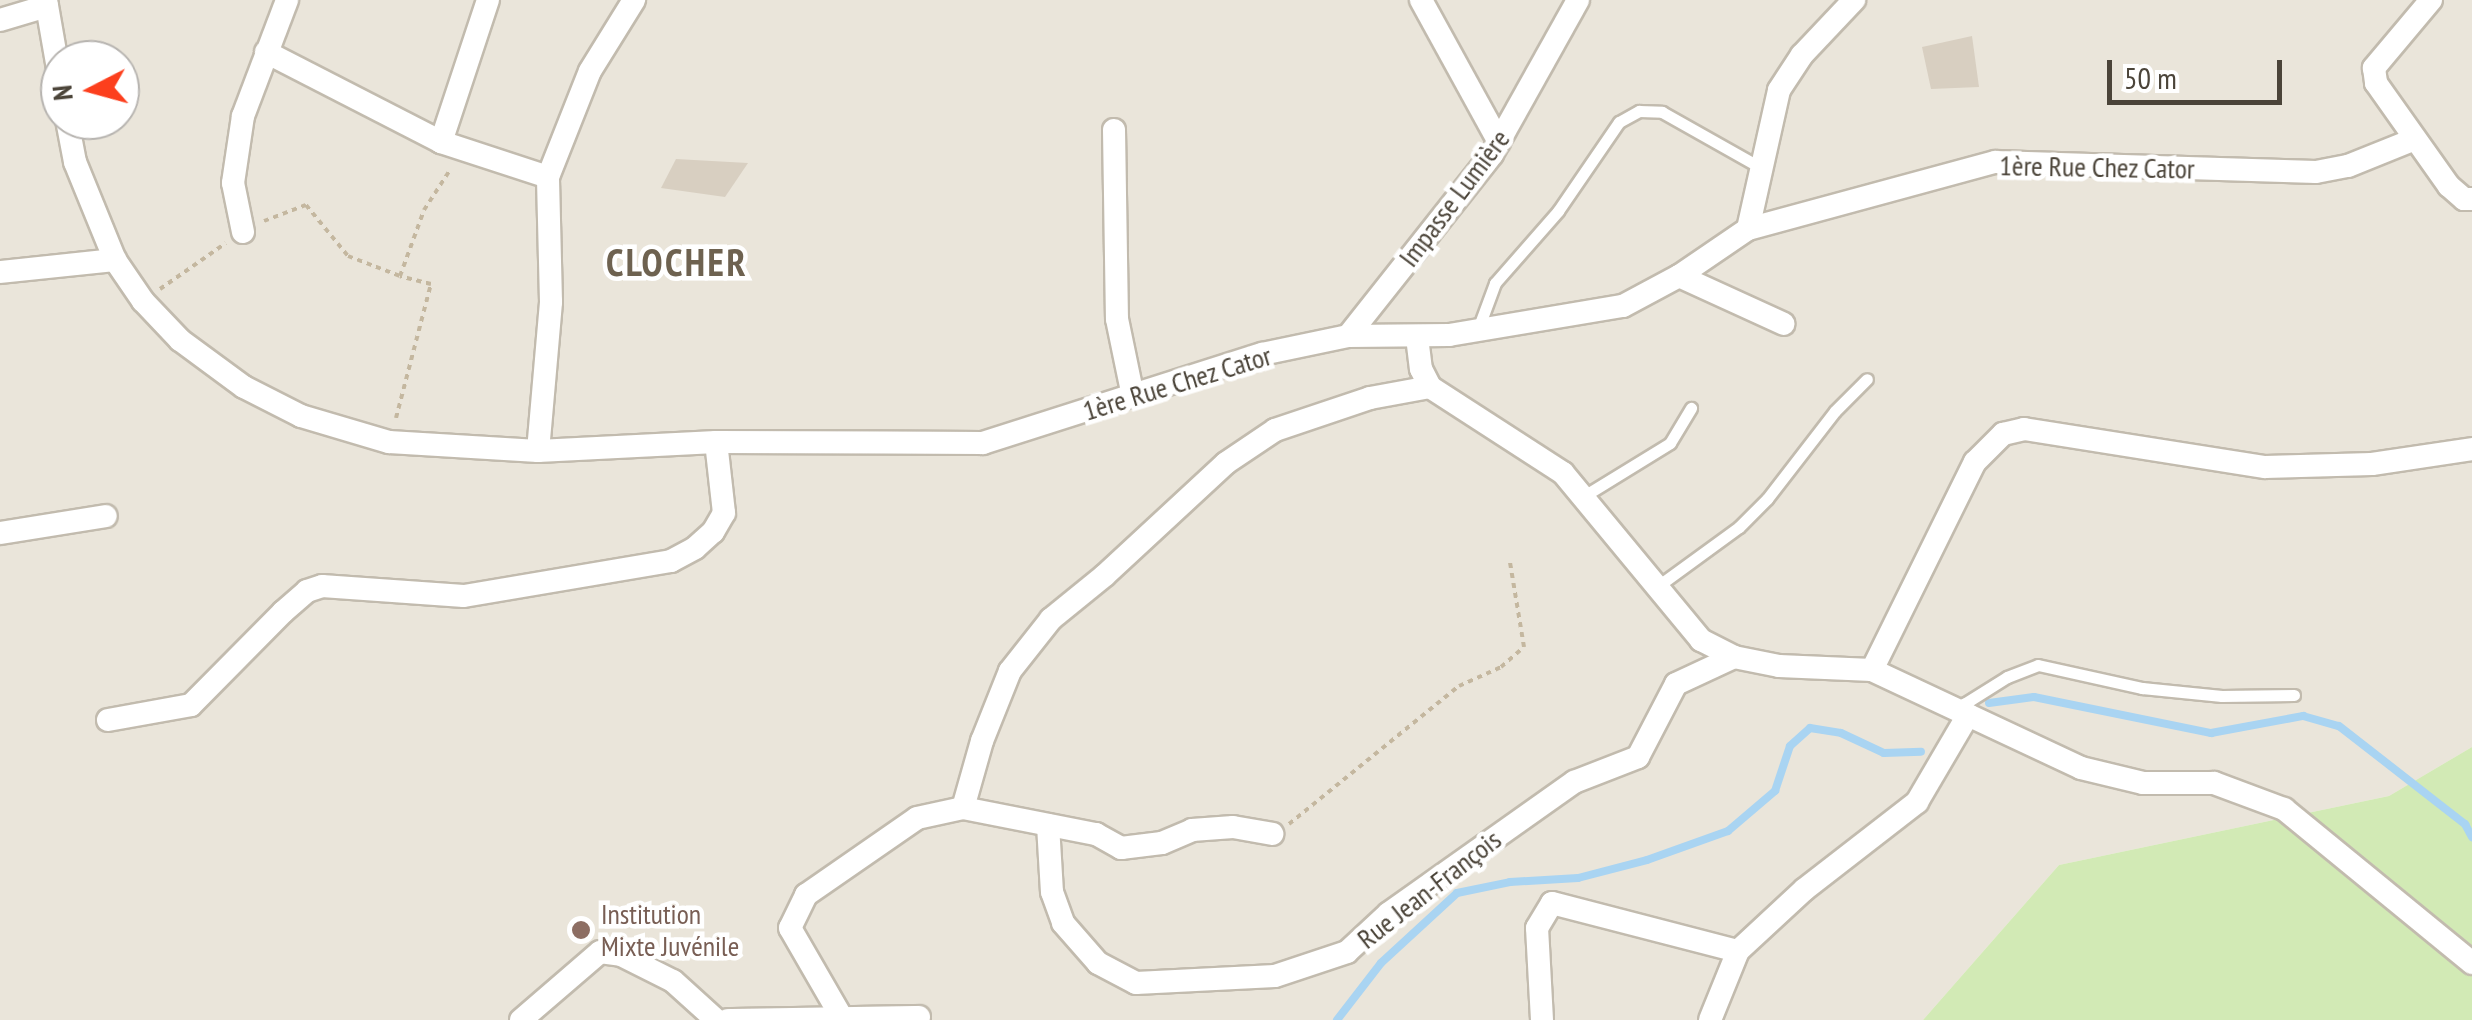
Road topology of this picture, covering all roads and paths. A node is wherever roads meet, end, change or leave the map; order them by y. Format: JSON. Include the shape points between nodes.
{"nodes":[{"id":1,"x":288,"y":0,"type":"edge"},
{"id":2,"x":488,"y":0,"type":"edge"},
{"id":3,"x":634,"y":0,"type":"edge"},
{"id":4,"x":1421,"y":0,"type":"edge"},
{"id":5,"x":1578,"y":0,"type":"edge"},
{"id":6,"x":1854,"y":0,"type":"edge"},
{"id":7,"x":2430,"y":0,"type":"edge"},
{"id":8,"x":47,"y":3,"type":"edge"},
{"id":9,"x":0,"y":20,"type":"edge"},
{"id":10,"x":53,"y":40,"type":"edge"},
{"id":11,"x":266,"y":52,"type":"junction"},
{"id":12,"x":1114,"y":130,"type":"dead end"},
{"id":13,"x":2415,"y":139,"type":"junction"},
{"id":14,"x":70,"y":140,"type":"edge"},
{"id":15,"x":1499,"y":142,"type":"junction"},
{"id":16,"x":452,"y":146,"type":"junction"},
{"id":17,"x":1758,"y":166,"type":"junction"},
{"id":18,"x":548,"y":176,"type":"junction"},
{"id":19,"x":2472,"y":199,"type":"edge"},
{"id":20,"x":1748,"y":229,"type":"junction"},
{"id":21,"x":243,"y":232,"type":"junction"},
{"id":22,"x":115,"y":260,"type":"junction"},
{"id":23,"x":0,"y":272,"type":"edge"},
{"id":24,"x":400,"y":276,"type":"junction"},
{"id":25,"x":1679,"y":276,"type":"junction"},
{"id":26,"x":144,"y":300,"type":"junction"},
{"id":27,"x":1784,"y":324,"type":"dead end"},
{"id":28,"x":1478,"y":330,"type":"junction"},
{"id":29,"x":1348,"y":336,"type":"junction"},
{"id":30,"x":1417,"y":336,"type":"junction"},
{"id":31,"x":1867,"y":378,"type":"dead end"},
{"id":32,"x":1430,"y":387,"type":"junction"},
{"id":33,"x":1132,"y":396,"type":"junction"},
{"id":34,"x":1691,"y":408,"type":"dead end"},
{"id":35,"x":390,"y":442,"type":"junction"},
{"id":36,"x":716,"y":442,"type":"junction"},
{"id":37,"x":2472,"y":449,"type":"edge"},
{"id":38,"x":538,"y":450,"type":"junction"},
{"id":39,"x":1584,"y":496,"type":"junction"},
{"id":40,"x":106,"y":516,"type":"dead end"},
{"id":41,"x":0,"y":532,"type":"edge"},
{"id":42,"x":1510,"y":562,"type":"dead end"},
{"id":43,"x":1658,"y":586,"type":"junction"},
{"id":44,"x":1734,"y":657,"type":"junction"},
{"id":45,"x":1872,"y":670,"type":"junction"},
{"id":46,"x":2294,"y":694,"type":"dead end"},
{"id":47,"x":1968,"y":715,"type":"junction"},
{"id":48,"x":108,"y":720,"type":"dead end"},
{"id":49,"x":964,"y":808,"type":"junction"},
{"id":50,"x":1048,"y":825,"type":"junction"},
{"id":51,"x":1272,"y":834,"type":"joint"},
{"id":52,"x":1738,"y":951,"type":"junction"},
{"id":53,"x":2472,"y":964,"type":"edge"},
{"id":54,"x":842,"y":1018,"type":"edge"},
{"id":55,"x":919,"y":1018,"type":"edge"},
{"id":56,"x":522,"y":1020,"type":"edge"},
{"id":57,"x":716,"y":1020,"type":"edge"},
{"id":58,"x":728,"y":1020,"type":"edge"},
{"id":59,"x":1542,"y":1020,"type":"edge"},
{"id":60,"x":1710,"y":1020,"type":"edge"}],
"edges":[{"from":1,"to":11,"type":"street"},
{"from":2,"to":16,"type":"street"},
{"from":3,"to":18,"type":"street","via":[[590,71]]},
{"from":4,"to":15,"type":"street"},
{"from":5,"to":15,"type":"street","name":"Impasse Lumière"},
{"from":6,"to":17,"type":"street","via":[[1779,90]]},
{"from":7,"to":13,"type":"street","via":[[2374,68],[2376,83]]},
{"from":8,"to":9,"type":"street"},
{"from":8,"to":10,"type":"street"},
{"from":11,"to":16,"type":"street"},
{"from":11,"to":21,"type":"street","via":[[243,116],[233,183]]},
{"from":12,"to":33,"type":"street","via":[[1117,318]]},
{"from":13,"to":19,"type":"street","via":[[2449,186]]},
{"from":13,"to":20,"type":"street","name":"1ère Rue Chez Cator","via":[[2316,172],[1995,162]]},
{"from":14,"to":22,"type":"street","name":"1ère Rue Chez Cator"},
{"from":15,"to":29,"type":"street","name":"Impasse Lumière"},
{"from":16,"to":18,"type":"street"},
{"from":16,"to":24,"type":"path"},
{"from":17,"to":20,"type":"street"},
{"from":17,"to":28,"type":"lane","via":[[1662,112],[1640,111],[1620,122],[1558,211],[1495,282]]},
{"from":18,"to":38,"type":"street","via":[[551,302]]},
{"from":20,"to":25,"type":"street","name":"1ère Rue Chez Cator"},
{"from":21,"to":24,"type":"path","via":[[306,205],[348,256]]},
{"from":21,"to":26,"type":"path"},
{"from":22,"to":23,"type":"street"},
{"from":22,"to":26,"type":"street","name":"1ère Rue Chez Cator"},
{"from":24,"to":35,"type":"path","via":[[431,284]]},
{"from":25,"to":27,"type":"street"},
{"from":25,"to":28,"type":"street","name":"1ère Rue Chez Cator","via":[[1623,306]]},
{"from":26,"to":35,"type":"street","name":"1ère Rue Chez Cator","via":[[180,340],[244,387],[301,416]]},
{"from":28,"to":30,"type":"street","name":"1ère Rue Chez Cator"},
{"from":29,"to":30,"type":"street","name":"1ère Rue Chez Cator"},
{"from":29,"to":33,"type":"street","name":"1ère Rue Chez Cator","via":[[1262,354]]},
{"from":30,"to":32,"type":"street"},
{"from":31,"to":43,"type":"lane","via":[[1739,527]]},
{"from":32,"to":39,"type":"street","via":[[1564,473]]},
{"from":32,"to":49,"type":"street","via":[[1370,398],[1275,430],[1226,463],[1050,619],[1010,671]]},
{"from":33,"to":36,"type":"street","name":"1ère Rue Chez Cator","via":[[983,443]]},
{"from":34,"to":39,"type":"lane","via":[[1670,442]]},
{"from":35,"to":38,"type":"street","name":"1ère Rue Chez Cator"},
{"from":36,"to":38,"type":"street","name":"1ère Rue Chez Cator"},
{"from":36,"to":48,"type":"street","via":[[724,513],[704,540],[671,561],[464,596],[322,586],[283,612],[190,705]]},
{"from":37,"to":45,"type":"street","via":[[2372,464],[2265,467],[2024,430],[2003,434],[1975,462]]},
{"from":39,"to":43,"type":"street"},
{"from":40,"to":41,"type":"street"},
{"from":42,"to":51,"type":"path","via":[[1524,648],[1459,686]]},
{"from":43,"to":44,"type":"street","via":[[1701,640]]},
{"from":44,"to":45,"type":"street"},
{"from":44,"to":50,"type":"street","name":"Rue Jean-François","via":[[1676,684],[1638,757],[1574,782],[1389,913],[1347,952],[1275,976],[1136,983],[1098,963],[1063,924],[1052,892]]},
{"from":45,"to":47,"type":"street"},
{"from":46,"to":47,"type":"lane","via":[[2142,688],[2038,665],[1964,704]]},
{"from":47,"to":52,"type":"street","via":[[1917,802]]},
{"from":47,"to":53,"type":"street","via":[[2080,768],[2143,783],[2214,783],[2284,809]]},
{"from":49,"to":50,"type":"street"},
{"from":49,"to":54,"type":"street","via":[[916,818],[806,895],[790,928]]},
{"from":50,"to":51,"type":"street","via":[[1096,834],[1121,848],[1162,843],[1192,830]]},
{"from":52,"to":59,"type":"street","via":[[1552,902],[1537,928]]},
{"from":52,"to":60,"type":"street"},
{"from":54,"to":55,"type":"street"},
{"from":54,"to":58,"type":"street"},
{"from":56,"to":57,"type":"street","via":[[600,952],[621,954],[673,981]]}]}
